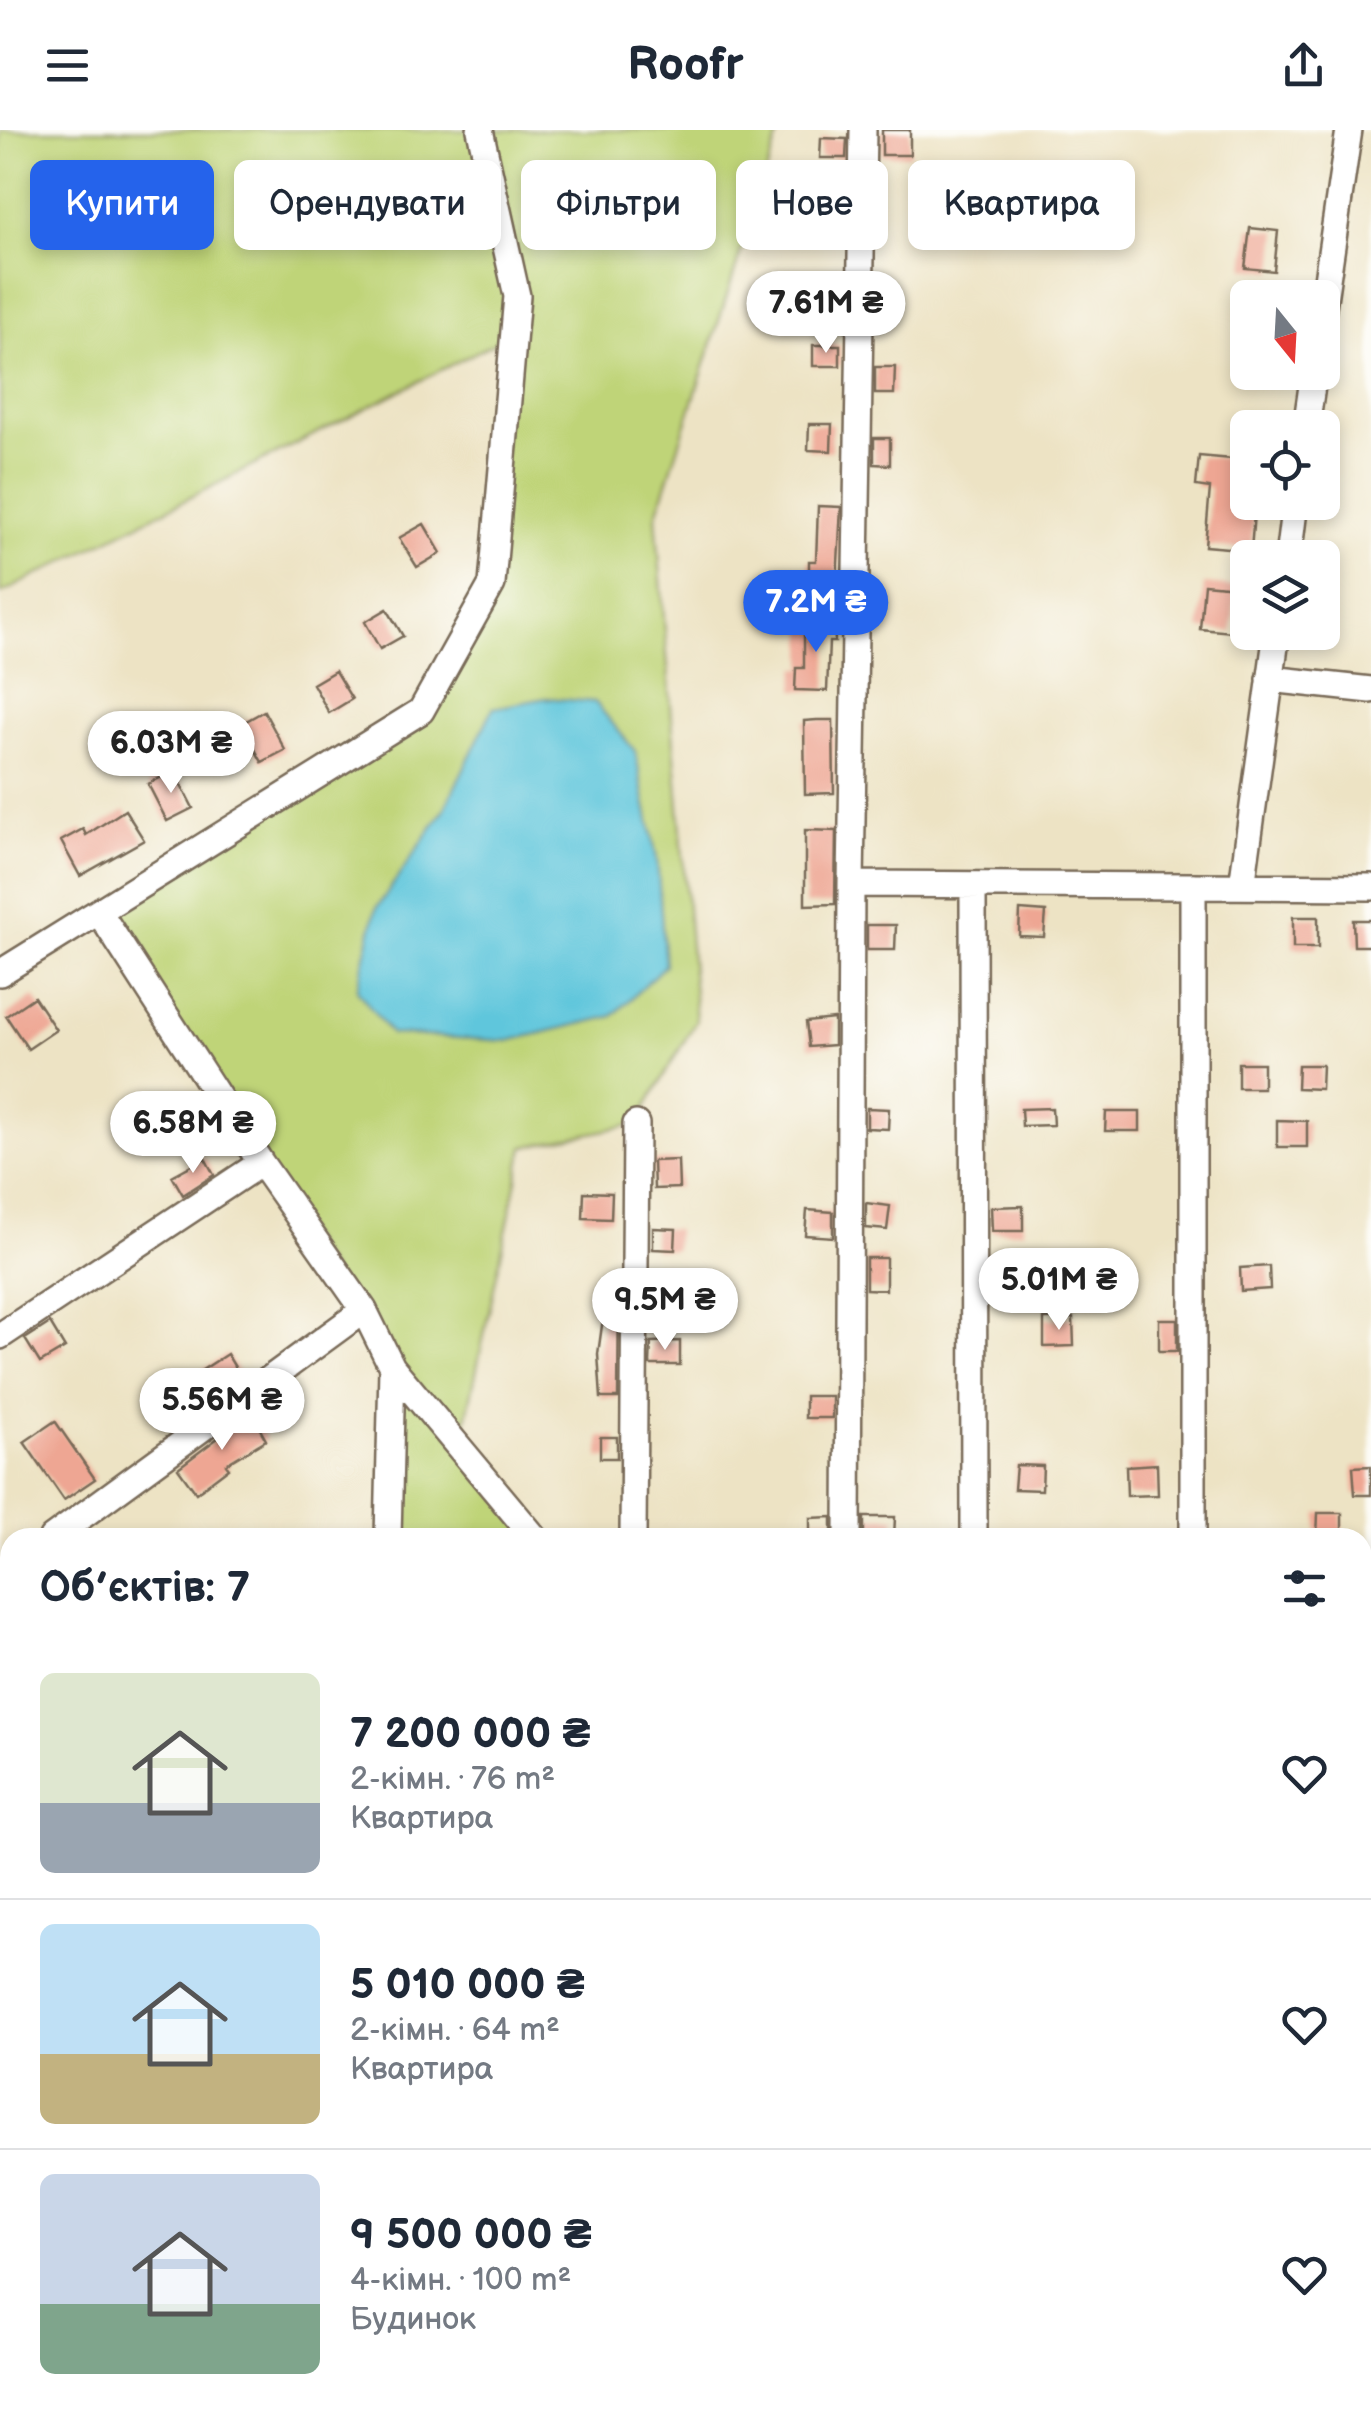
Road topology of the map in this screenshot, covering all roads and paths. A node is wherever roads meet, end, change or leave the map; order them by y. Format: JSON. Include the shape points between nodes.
{"nodes":[{"id":1,"x":480,"y":130,"type":"edge"},
{"id":2,"x":862,"y":130,"type":"edge"},
{"id":3,"x":1349,"y":130,"type":"edge"},
{"id":4,"x":1327,"y":280,"type":"edge"},
{"id":5,"x":1274,"y":650,"type":"edge"},
{"id":6,"x":1270,"y":679,"type":"junction"},
{"id":7,"x":1371,"y":690,"type":"edge"},
{"id":8,"x":851,"y":884,"type":"junction"},
{"id":9,"x":973,"y":884,"type":"junction"},
{"id":10,"x":1193,"y":886,"type":"junction"},
{"id":11,"x":1242,"y":886,"type":"junction"},
{"id":12,"x":1371,"y":887,"type":"edge"},
{"id":13,"x":99,"y":912,"type":"junction"},
{"id":14,"x":0,"y":973,"type":"edge"},
{"id":15,"x":636,"y":1124,"type":"dead end"},
{"id":16,"x":261,"y":1163,"type":"junction"},
{"id":17,"x":364,"y":1310,"type":"junction"},
{"id":18,"x":0,"y":1336,"type":"edge"},
{"id":19,"x":392,"y":1367,"type":"junction"},
{"id":20,"x":66,"y":1528,"type":"edge"},
{"id":21,"x":388,"y":1528,"type":"edge"},
{"id":22,"x":528,"y":1528,"type":"edge"},
{"id":23,"x":634,"y":1528,"type":"edge"},
{"id":24,"x":848,"y":1528,"type":"edge"},
{"id":25,"x":974,"y":1528,"type":"edge"},
{"id":26,"x":1193,"y":1528,"type":"edge"}],
"edges":[{"from":1,"to":13,"type":"street","via":[[516,296],[492,584],[421,711]]},
{"from":2,"to":8,"type":"street"},
{"from":3,"to":4,"type":"street"},
{"from":5,"to":6,"type":"street"},
{"from":6,"to":7,"type":"street"},
{"from":6,"to":11,"type":"street"},
{"from":8,"to":9,"type":"street"},
{"from":8,"to":24,"type":"street"},
{"from":9,"to":10,"type":"street"},
{"from":9,"to":25,"type":"street"},
{"from":10,"to":11,"type":"street"},
{"from":10,"to":26,"type":"street"},
{"from":11,"to":12,"type":"street"},
{"from":13,"to":14,"type":"street"},
{"from":13,"to":16,"type":"street"},
{"from":15,"to":23,"type":"street"},
{"from":16,"to":17,"type":"street"},
{"from":16,"to":18,"type":"street"},
{"from":17,"to":19,"type":"street"},
{"from":17,"to":20,"type":"street"},
{"from":19,"to":21,"type":"street"},
{"from":19,"to":22,"type":"street"}]}
